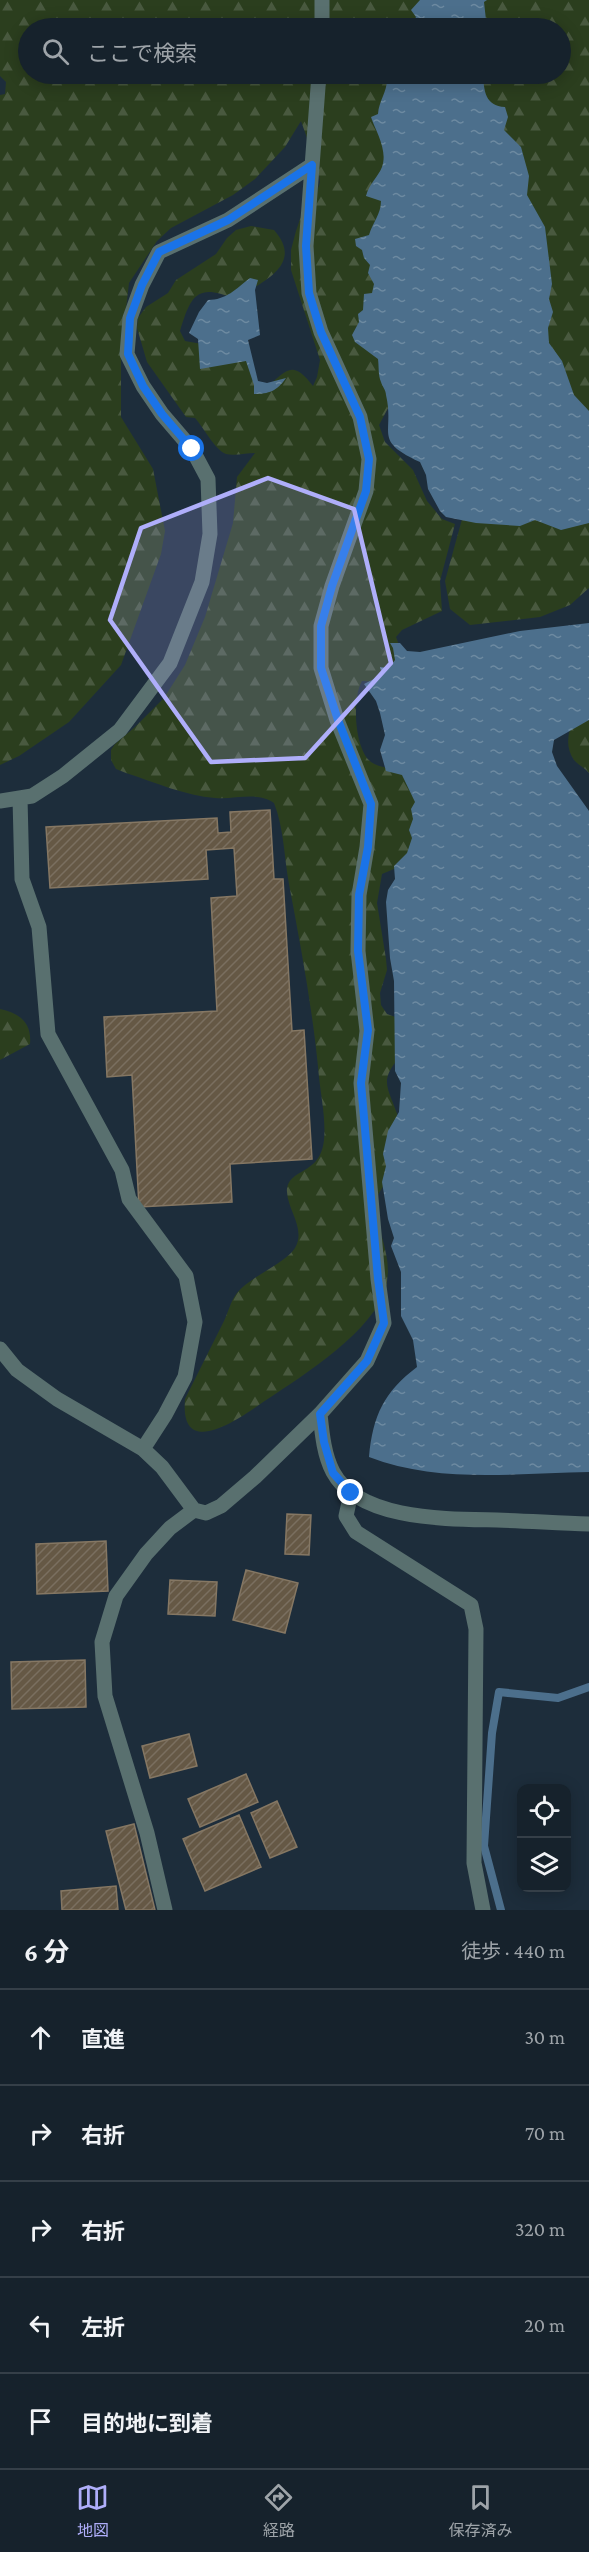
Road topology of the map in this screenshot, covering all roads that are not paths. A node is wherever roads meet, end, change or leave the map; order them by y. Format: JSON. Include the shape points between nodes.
{"nodes":[{"id":1,"x":322,"y":0,"type":"edge"},
{"id":2,"x":322,"y":18,"type":"edge"},
{"id":3,"x":318,"y":84,"type":"edge"},
{"id":4,"x":312,"y":165,"type":"junction"},
{"id":5,"x":20,"y":798,"type":"junction"},
{"id":6,"x":0,"y":801,"type":"edge"},
{"id":7,"x":0,"y":1349,"type":"edge"},
{"id":8,"x":320,"y":1414,"type":"junction"},
{"id":9,"x":143,"y":1449,"type":"junction"},
{"id":10,"x":351,"y":1493,"type":"junction"},
{"id":11,"x":194,"y":1510,"type":"junction"},
{"id":12,"x":589,"y":1524,"type":"edge"},
{"id":13,"x":165,"y":1910,"type":"edge"},
{"id":14,"x":483,"y":1910,"type":"edge"}],
"edges":[{"from":1,"to":2,"type":"street"},
{"from":3,"to":4,"type":"street"},
{"from":4,"to":5,"type":"street","via":[[228,220],[159,252],[142,285],[130,318],[128,354],[143,386],[192,449],[208,478],[210,534],[202,582],[170,663],[120,730],[63,776],[32,796]]},
{"from":4,"to":8,"type":"street","via":[[306,246],[309,293],[321,332],[360,417],[369,459],[366,491],[321,626],[321,668],[371,804],[359,895],[358,951],[368,1030],[361,1083],[384,1323],[367,1361]]},
{"from":5,"to":6,"type":"street"},
{"from":5,"to":9,"type":"street","via":[[22,879],[39,927],[48,1034],[122,1170],[129,1199],[186,1276],[195,1322],[185,1377]]},
{"from":7,"to":9,"type":"street","via":[[17,1370],[57,1399]]},
{"from":8,"to":10,"type":"street","via":[[333,1473]]},
{"from":8,"to":11,"type":"street","via":[[221,1506],[206,1513]]},
{"from":9,"to":11,"type":"street","via":[[162,1467]]},
{"from":10,"to":12,"type":"street","via":[[378,1506],[428,1518]]},
{"from":10,"to":14,"type":"street","via":[[346,1516],[357,1532],[471,1605],[477,1629],[474,1863]]},
{"from":11,"to":13,"type":"street","via":[[154,1545],[116,1596],[102,1642],[105,1696],[147,1833]]}]}
